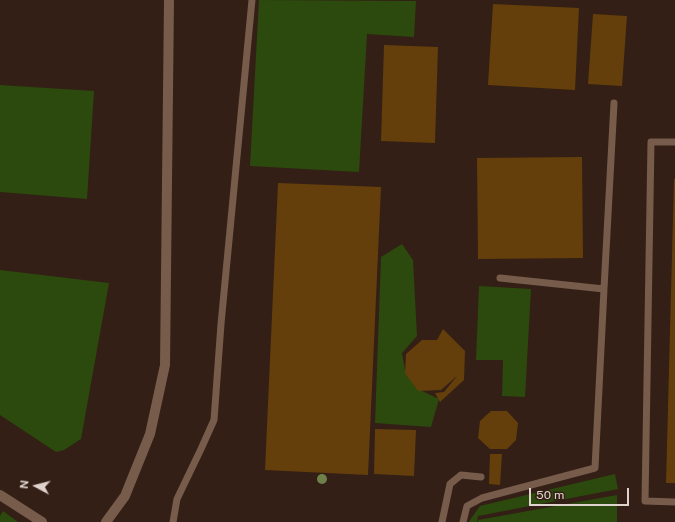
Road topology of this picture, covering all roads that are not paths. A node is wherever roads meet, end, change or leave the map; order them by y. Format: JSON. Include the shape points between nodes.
{"nodes":[{"id":1,"x":169,"y":0,"type":"edge"},
{"id":2,"x":252,"y":0,"type":"edge"},
{"id":3,"x":614,"y":103,"type":"dead end"},
{"id":4,"x":675,"y":142,"type":"edge"},
{"id":5,"x":500,"y":278,"type":"dead end"},
{"id":6,"x":604,"y":289,"type":"junction"},
{"id":7,"x":481,"y":477,"type":"dead end"},
{"id":8,"x":0,"y":495,"type":"edge"},
{"id":9,"x":675,"y":502,"type":"edge"},
{"id":10,"x":42,"y":522,"type":"edge"},
{"id":11,"x":106,"y":522,"type":"edge"},
{"id":12,"x":173,"y":522,"type":"edge"},
{"id":13,"x":442,"y":522,"type":"edge"},
{"id":14,"x":462,"y":522,"type":"edge"}],
"edges":[{"from":1,"to":11,"type":"street","via":[[165,365],[150,434],[125,496]]},
{"from":2,"to":12,"type":"lane","via":[[214,420],[177,499]]},
{"from":3,"to":6,"type":"lane"},
{"from":4,"to":9,"type":"lane","via":[[651,142],[645,501]]},
{"from":5,"to":6,"type":"lane"},
{"from":6,"to":14,"type":"lane","via":[[595,468],[482,498],[467,506]]},
{"from":7,"to":13,"type":"lane","via":[[461,475],[450,484]]},
{"from":8,"to":10,"type":"street"}]}
